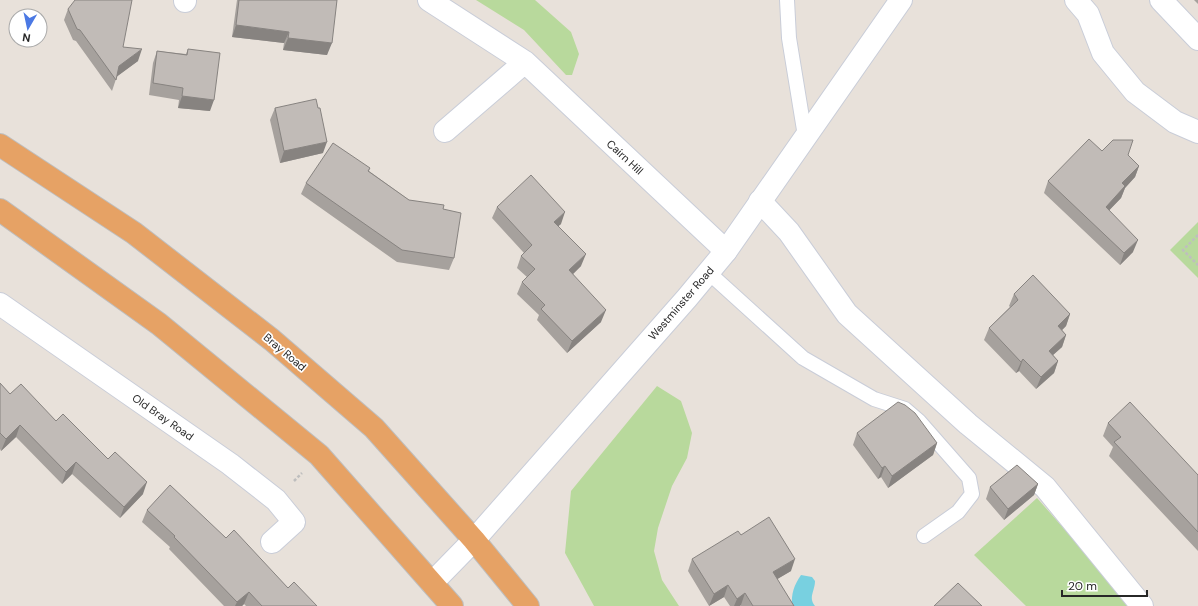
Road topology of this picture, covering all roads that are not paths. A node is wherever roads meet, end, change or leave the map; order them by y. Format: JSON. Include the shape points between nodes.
{"nodes":[{"id":1,"x":429,"y":0,"type":"edge"},
{"id":2,"x":787,"y":0,"type":"edge"},
{"id":3,"x":901,"y":0,"type":"edge"},
{"id":4,"x":1076,"y":0,"type":"edge"},
{"id":5,"x":1161,"y":0,"type":"edge"},
{"id":6,"x":1198,"y":39,"type":"edge"},
{"id":7,"x":525,"y":62,"type":"junction"},
{"id":8,"x":445,"y":131,"type":"dead end"},
{"id":9,"x":1198,"y":132,"type":"edge"},
{"id":10,"x":806,"y":136,"type":"junction"},
{"id":11,"x":0,"y":145,"type":"edge"},
{"id":12,"x":760,"y":201,"type":"junction"},
{"id":13,"x":0,"y":210,"type":"edge"},
{"id":14,"x":726,"y":251,"type":"junction"},
{"id":15,"x":708,"y":272,"type":"junction"},
{"id":16,"x":0,"y":304,"type":"edge"},
{"id":17,"x":924,"y":536,"type":"dead end"},
{"id":18,"x":474,"y":540,"type":"junction"},
{"id":19,"x":272,"y":542,"type":"dead end"},
{"id":20,"x":432,"y":583,"type":"junction"},
{"id":21,"x":452,"y":606,"type":"edge"},
{"id":22,"x":528,"y":606,"type":"edge"},
{"id":23,"x":1142,"y":606,"type":"edge"}],
"edges":[{"from":1,"to":7,"type":"street","name":"Cairn Hill"},
{"from":2,"to":10,"type":"lane","via":[[789,38]]},
{"from":3,"to":10,"type":"street","name":"Westminster Road"},
{"from":4,"to":9,"type":"street","via":[[1088,14],[1102,52],[1135,92],[1176,122]]},
{"from":5,"to":6,"type":"street"},
{"from":7,"to":8,"type":"street"},
{"from":7,"to":14,"type":"street","name":"Cairn Hill"},
{"from":10,"to":12,"type":"street","name":"Westminster Road"},
{"from":11,"to":18,"type":"highway","name":"Bray Road","via":[[134,233],[272,340],[374,428]]},
{"from":12,"to":14,"type":"street","name":"Westminster Road"},
{"from":12,"to":23,"type":"street","via":[[789,232],[847,314],[968,424],[1046,487]]},
{"from":13,"to":20,"type":"highway","via":[[159,324],[319,456]]},
{"from":14,"to":15,"type":"street","name":"Westminster Road"},
{"from":15,"to":17,"type":"lane","via":[[803,358],[874,399],[905,409],[935,437],[944,451],[969,478],[972,494],[958,512]]},
{"from":15,"to":18,"type":"street","name":"Westminster Road"},
{"from":16,"to":19,"type":"street","name":"Old Bray Road","via":[[230,464],[276,500],[294,522]]},
{"from":18,"to":20,"type":"street","name":"Westminster Road"},
{"from":18,"to":22,"type":"highway","name":"Bray Road"},
{"from":20,"to":21,"type":"highway"}]}
